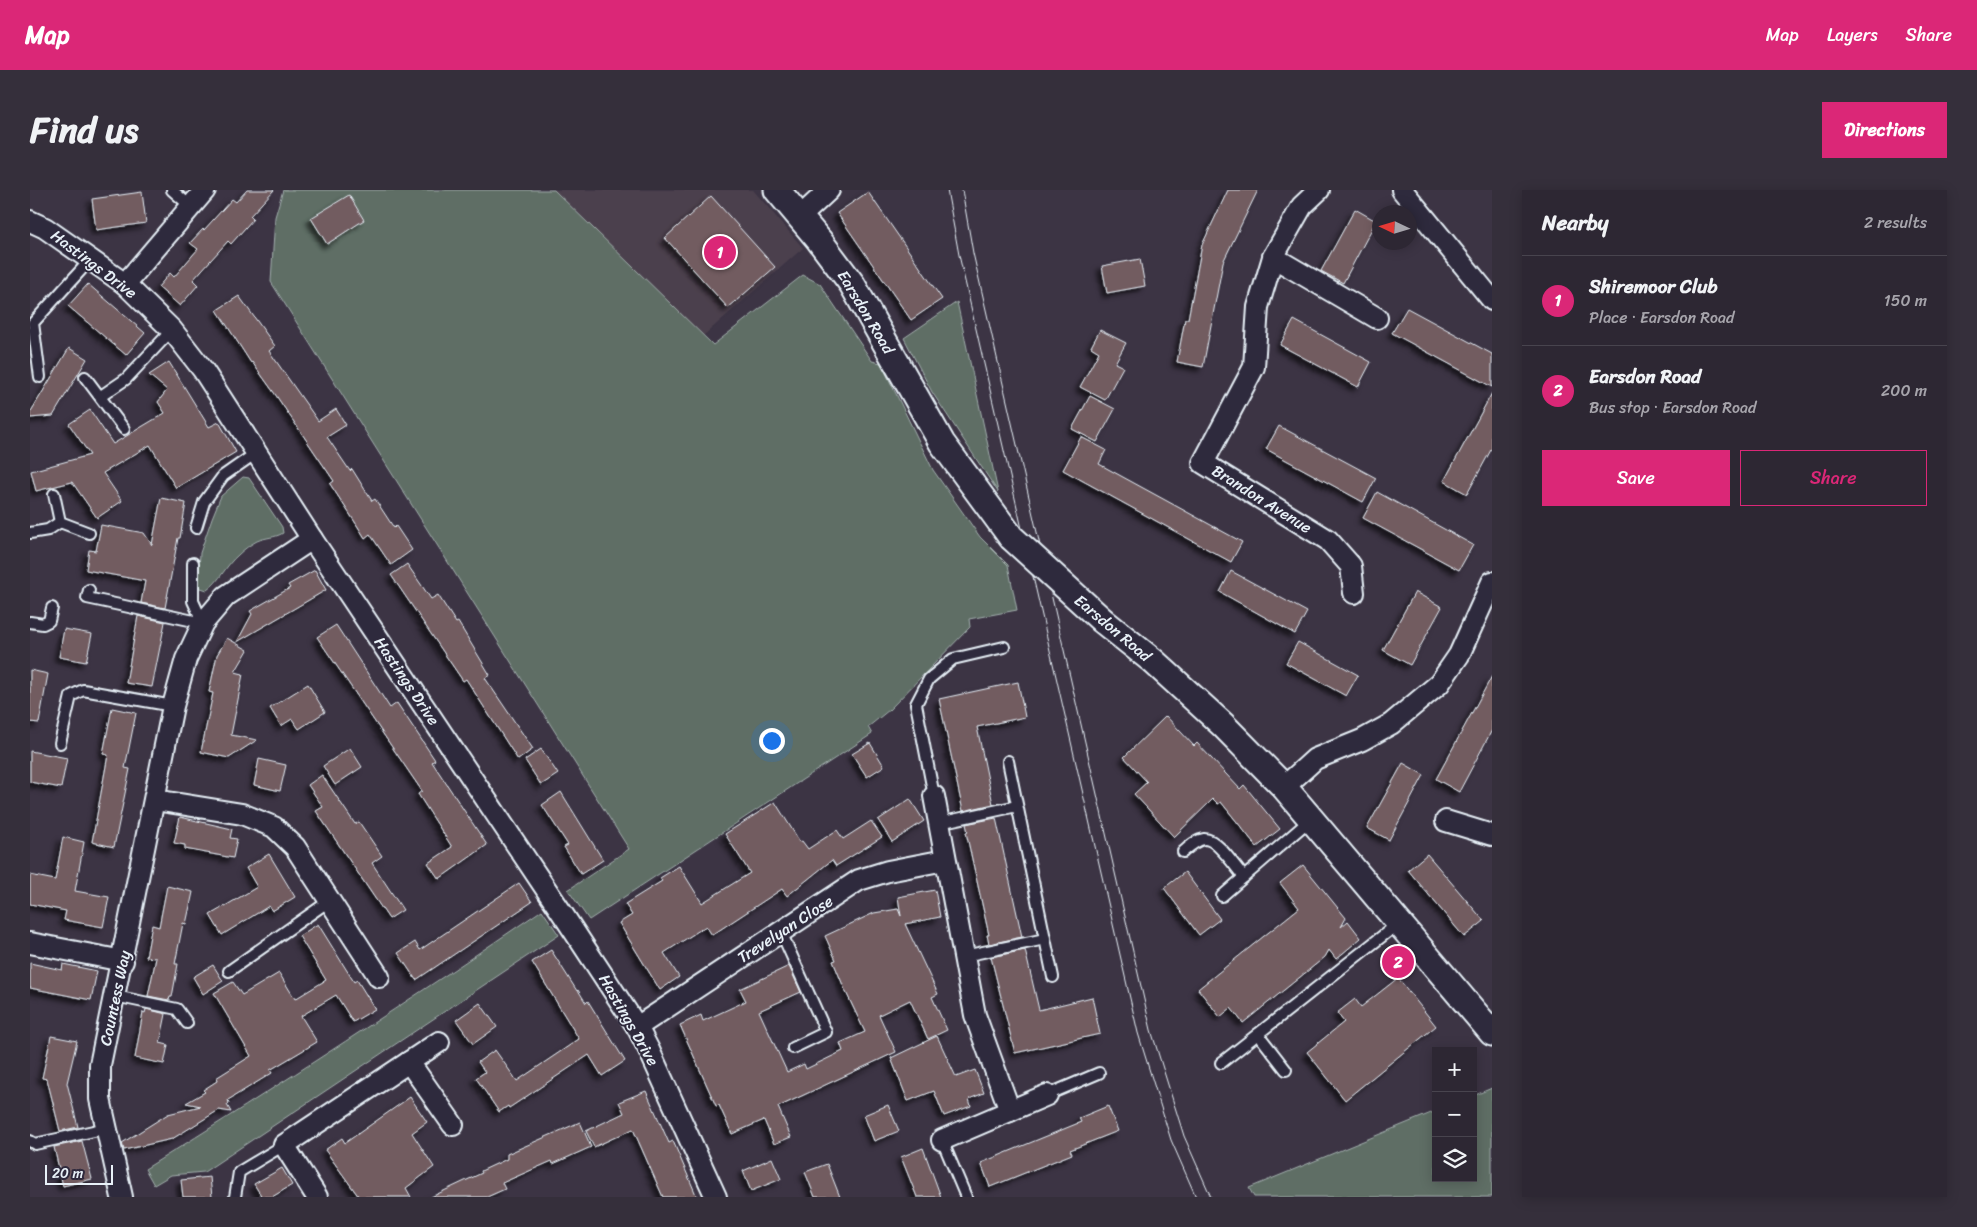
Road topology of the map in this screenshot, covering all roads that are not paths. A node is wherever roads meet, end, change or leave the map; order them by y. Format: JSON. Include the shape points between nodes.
{"nodes":[{"id":1,"x":172,"y":190,"type":"edge"},
{"id":2,"x":205,"y":190,"type":"edge"},
{"id":3,"x":778,"y":190,"type":"edge"},
{"id":4,"x":829,"y":190,"type":"edge"},
{"id":5,"x":1319,"y":190,"type":"edge"},
{"id":6,"x":1402,"y":190,"type":"edge"},
{"id":7,"x":190,"y":206,"type":"junction"},
{"id":8,"x":801,"y":216,"type":"junction"},
{"id":9,"x":30,"y":221,"type":"edge"},
{"id":10,"x":1273,"y":257,"type":"junction"},
{"id":11,"x":90,"y":259,"type":"junction"},
{"id":12,"x":124,"y":284,"type":"junction"},
{"id":13,"x":1492,"y":300,"type":"edge"},
{"id":14,"x":1377,"y":318,"type":"dead end"},
{"id":15,"x":172,"y":330,"type":"junction"},
{"id":16,"x":40,"y":377,"type":"dead end"},
{"id":17,"x":84,"y":377,"type":"dead end"},
{"id":18,"x":101,"y":396,"type":"junction"},
{"id":19,"x":124,"y":429,"type":"dead end"},
{"id":20,"x":256,"y":454,"type":"junction"},
{"id":21,"x":54,"y":494,"type":"dead end"},
{"id":22,"x":60,"y":522,"type":"junction"},
{"id":23,"x":196,"y":528,"type":"dead end"},
{"id":24,"x":30,"y":533,"type":"edge"},
{"id":25,"x":89,"y":533,"type":"dead end"},
{"id":26,"x":312,"y":539,"type":"junction"},
{"id":27,"x":193,"y":563,"type":"dead end"},
{"id":28,"x":1492,"y":582,"type":"edge"},
{"id":29,"x":89,"y":590,"type":"dead end"},
{"id":30,"x":1354,"y":593,"type":"dead end"},
{"id":31,"x":52,"y":608,"type":"dead end"},
{"id":32,"x":30,"y":622,"type":"edge"},
{"id":33,"x":203,"y":623,"type":"junction"},
{"id":34,"x":1004,"y":647,"type":"dead end"},
{"id":35,"x":174,"y":706,"type":"junction"},
{"id":36,"x":60,"y":743,"type":"dead end"},
{"id":37,"x":1008,"y":761,"type":"dead end"},
{"id":38,"x":1284,"y":787,"type":"junction"},
{"id":39,"x":934,"y":796,"type":"joint"},
{"id":40,"x":155,"y":800,"type":"junction"},
{"id":41,"x":1017,"y":806,"type":"junction"},
{"id":42,"x":1311,"y":819,"type":"junction"},
{"id":43,"x":1446,"y":821,"type":"dead end"},
{"id":44,"x":938,"y":823,"type":"junction"},
{"id":45,"x":1492,"y":835,"type":"edge"},
{"id":46,"x":1183,"y":852,"type":"dead end"},
{"id":47,"x":945,"y":860,"type":"junction"},
{"id":48,"x":1244,"y":877,"type":"junction"},
{"id":49,"x":1222,"y":896,"type":"dead end"},
{"id":50,"x":329,"y":900,"type":"junction"},
{"id":51,"x":1399,"y":923,"type":"junction"},
{"id":52,"x":781,"y":932,"type":"junction"},
{"id":53,"x":1045,"y":939,"type":"junction"},
{"id":54,"x":30,"y":943,"type":"edge"},
{"id":55,"x":964,"y":956,"type":"junction"},
{"id":56,"x":123,"y":960,"type":"junction"},
{"id":57,"x":229,"y":971,"type":"dead end"},
{"id":58,"x":379,"y":977,"type":"dead end"},
{"id":59,"x":1053,"y":978,"type":"dead end"},
{"id":60,"x":115,"y":996,"type":"junction"},
{"id":61,"x":187,"y":1023,"type":"dead end"},
{"id":62,"x":637,"y":1027,"type":"junction"},
{"id":63,"x":1492,"y":1033,"type":"edge"},
{"id":64,"x":1258,"y":1034,"type":"junction"},
{"id":65,"x":438,"y":1042,"type":"dead end"},
{"id":66,"x":793,"y":1048,"type":"dead end"},
{"id":67,"x":409,"y":1062,"type":"junction"},
{"id":68,"x":1221,"y":1063,"type":"dead end"},
{"id":69,"x":1286,"y":1070,"type":"dead end"},
{"id":70,"x":1099,"y":1073,"type":"dead end"},
{"id":71,"x":1047,"y":1095,"type":"joint"},
{"id":72,"x":1010,"y":1111,"type":"junction"},
{"id":73,"x":453,"y":1125,"type":"dead end"},
{"id":74,"x":107,"y":1128,"type":"junction"},
{"id":75,"x":942,"y":1140,"type":"joint"},
{"id":76,"x":30,"y":1141,"type":"edge"},
{"id":77,"x":284,"y":1145,"type":"junction"},
{"id":78,"x":122,"y":1197,"type":"edge"},
{"id":79,"x":235,"y":1197,"type":"edge"},
{"id":80,"x":317,"y":1197,"type":"edge"},
{"id":81,"x":716,"y":1197,"type":"edge"},
{"id":82,"x":966,"y":1197,"type":"edge"}],
"edges":[{"from":1,"to":7,"type":"lane"},
{"from":2,"to":7,"type":"street"},
{"from":3,"to":8,"type":"street","name":"Earsdon Road"},
{"from":4,"to":8,"type":"street"},
{"from":5,"to":10,"type":"street","name":"Brandon Avenue","via":[[1302,206]]},
{"from":6,"to":13,"type":"street"},
{"from":7,"to":12,"type":"street"},
{"from":8,"to":38,"type":"street","name":"Earsdon Road","bridge":true,"via":[[852,284],[942,443],[1011,537],[1224,725]]},
{"from":9,"to":11,"type":"street","name":"Hastings Drive"},
{"from":10,"to":14,"type":"street"},
{"from":10,"to":30,"type":"street","name":"Brandon Avenue","via":[[1258,307],[1254,367],[1203,462],[1328,540],[1351,566]]},
{"from":11,"to":12,"type":"street","name":"Hastings Drive"},
{"from":11,"to":16,"type":"lane","via":[[33,323]]},
{"from":12,"to":15,"type":"street","name":"Hastings Drive"},
{"from":15,"to":18,"type":"lane","via":[[126,379]]},
{"from":15,"to":20,"type":"street","name":"Hastings Drive","via":[[203,370]]},
{"from":17,"to":18,"type":"lane"},
{"from":18,"to":19,"type":"lane"},
{"from":20,"to":23,"type":"lane","via":[[223,476],[204,502]]},
{"from":20,"to":26,"type":"street","name":"Hastings Drive"},
{"from":21,"to":22,"type":"lane"},
{"from":22,"to":24,"type":"lane","via":[[48,530]]},
{"from":22,"to":25,"type":"lane"},
{"from":26,"to":33,"type":"street","name":"Countess Way","via":[[226,596]]},
{"from":26,"to":62,"type":"street","name":"Hastings Drive"},
{"from":27,"to":33,"type":"lane","via":[[192,600]]},
{"from":28,"to":38,"type":"street","via":[[1459,655],[1439,684],[1392,724],[1315,759]]},
{"from":29,"to":33,"type":"lane","via":[[88,598]]},
{"from":31,"to":32,"type":"lane","via":[[49,621],[43,624]]},
{"from":33,"to":35,"type":"street","name":"Countess Way","via":[[186,658]]},
{"from":34,"to":39,"type":"lane","via":[[953,659],[929,679],[916,704]]},
{"from":35,"to":36,"type":"lane","via":[[82,690],[71,696]]},
{"from":35,"to":40,"type":"street","name":"Countess Way"},
{"from":37,"to":41,"type":"lane"},
{"from":38,"to":42,"type":"street","name":"Earsdon Road"},
{"from":39,"to":44,"type":"street"},
{"from":40,"to":50,"type":"street","via":[[242,814],[274,827],[295,847]]},
{"from":40,"to":56,"type":"street","name":"Countess Way"},
{"from":41,"to":44,"type":"lane"},
{"from":41,"to":53,"type":"lane"},
{"from":42,"to":48,"type":"lane"},
{"from":42,"to":51,"type":"street","name":"Earsdon Road"},
{"from":43,"to":45,"type":"street"},
{"from":44,"to":47,"type":"street"},
{"from":46,"to":48,"type":"lane","via":[[1205,839],[1215,842]]},
{"from":47,"to":52,"type":"street","name":"Trevelyan Close","via":[[859,880]]},
{"from":47,"to":55,"type":"street"},
{"from":48,"to":49,"type":"lane"},
{"from":50,"to":57,"type":"lane"},
{"from":50,"to":58,"type":"street"},
{"from":51,"to":63,"type":"street","name":"Earsdon Road"},
{"from":51,"to":64,"type":"lane"},
{"from":52,"to":62,"type":"street","name":"Trevelyan Close"},
{"from":52,"to":66,"type":"lane","via":[[826,1032]]},
{"from":53,"to":55,"type":"lane"},
{"from":53,"to":59,"type":"lane"},
{"from":54,"to":56,"type":"street"},
{"from":55,"to":72,"type":"street","via":[[975,1015]]},
{"from":56,"to":60,"type":"street","name":"Countess Way"},
{"from":60,"to":61,"type":"lane","via":[[177,1009]]},
{"from":60,"to":74,"type":"street","name":"Countess Way","via":[[100,1065],[100,1099]]},
{"from":62,"to":81,"type":"street","name":"Hastings Drive"},
{"from":64,"to":68,"type":"lane"},
{"from":64,"to":69,"type":"lane"},
{"from":65,"to":67,"type":"street"},
{"from":67,"to":73,"type":"street"},
{"from":67,"to":77,"type":"street"},
{"from":70,"to":71,"type":"lane"},
{"from":71,"to":72,"type":"street"},
{"from":72,"to":75,"type":"street"},
{"from":74,"to":76,"type":"lane","via":[[35,1144]]},
{"from":74,"to":78,"type":"street","name":"Countess Way"},
{"from":75,"to":82,"type":"lane"},
{"from":77,"to":79,"type":"lane","via":[[239,1172]]},
{"from":77,"to":80,"type":"street"}]}
